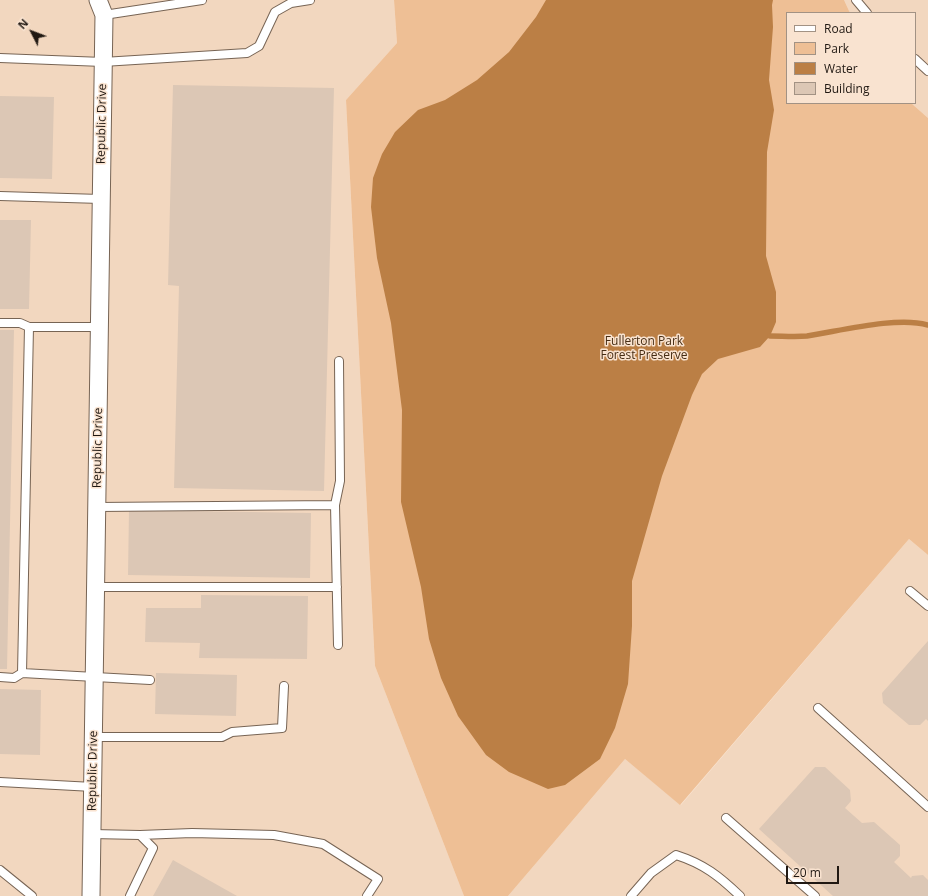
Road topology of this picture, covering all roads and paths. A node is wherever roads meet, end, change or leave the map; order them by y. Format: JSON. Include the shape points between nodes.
{"nodes":[{"id":1,"x":202,"y":0,"type":"edge"},
{"id":2,"x":310,"y":0,"type":"edge"},
{"id":3,"x":856,"y":0,"type":"edge"},
{"id":4,"x":101,"y":8,"type":"edge"},
{"id":5,"x":866,"y":12,"type":"edge"},
{"id":6,"x":0,"y":58,"type":"edge"},
{"id":7,"x":916,"y":60,"type":"edge"},
{"id":8,"x":103,"y":62,"type":"junction"},
{"id":9,"x":928,"y":71,"type":"edge"},
{"id":10,"x":0,"y":196,"type":"edge"},
{"id":11,"x":101,"y":199,"type":"junction"},
{"id":12,"x":0,"y":323,"type":"edge"},
{"id":13,"x":29,"y":327,"type":"junction"},
{"id":14,"x":99,"y":327,"type":"junction"},
{"id":15,"x":339,"y":361,"type":"dead end"},
{"id":16,"x":335,"y":505,"type":"junction"},
{"id":17,"x":97,"y":507,"type":"junction"},
{"id":18,"x":337,"y":587,"type":"junction"},
{"id":19,"x":96,"y":588,"type":"junction"},
{"id":20,"x":910,"y":591,"type":"dead end"},
{"id":21,"x":928,"y":606,"type":"edge"},
{"id":22,"x":338,"y":645,"type":"dead end"},
{"id":23,"x":22,"y":673,"type":"junction"},
{"id":24,"x":94,"y":676,"type":"junction"},
{"id":25,"x":0,"y":677,"type":"edge"},
{"id":26,"x":150,"y":680,"type":"dead end"},
{"id":27,"x":284,"y":686,"type":"dead end"},
{"id":28,"x":818,"y":708,"type":"dead end"},
{"id":29,"x":93,"y":737,"type":"junction"},
{"id":30,"x":0,"y":782,"type":"edge"},
{"id":31,"x":93,"y":787,"type":"junction"},
{"id":32,"x":928,"y":807,"type":"edge"},
{"id":33,"x":726,"y":818,"type":"dead end"},
{"id":34,"x":92,"y":834,"type":"junction"},
{"id":35,"x":140,"y":834,"type":"junction"},
{"id":36,"x":0,"y":870,"type":"edge"},
{"id":37,"x":32,"y":896,"type":"edge"},
{"id":38,"x":91,"y":896,"type":"edge"},
{"id":39,"x":130,"y":896,"type":"edge"},
{"id":40,"x":367,"y":896,"type":"edge"},
{"id":41,"x":630,"y":896,"type":"edge"},
{"id":42,"x":740,"y":896,"type":"edge"},
{"id":43,"x":814,"y":896,"type":"edge"}],
"edges":[{"from":1,"to":4,"type":"lane"},
{"from":2,"to":8,"type":"lane","via":[[291,2],[275,12],[260,46],[247,53]]},
{"from":3,"to":5,"type":"lane"},
{"from":4,"to":8,"type":"street","name":"Republic Drive"},
{"from":6,"to":8,"type":"lane"},
{"from":7,"to":9,"type":"lane"},
{"from":8,"to":11,"type":"street","name":"Republic Drive"},
{"from":10,"to":11,"type":"lane"},
{"from":11,"to":14,"type":"street","name":"Republic Drive"},
{"from":12,"to":13,"type":"lane","via":[[20,323]]},
{"from":13,"to":14,"type":"lane"},
{"from":13,"to":23,"type":"lane"},
{"from":14,"to":17,"type":"street","name":"Republic Drive"},
{"from":15,"to":16,"type":"lane","via":[[340,481]]},
{"from":16,"to":17,"type":"lane"},
{"from":16,"to":18,"type":"lane"},
{"from":17,"to":19,"type":"street","name":"Republic Drive"},
{"from":18,"to":19,"type":"lane"},
{"from":18,"to":22,"type":"lane"},
{"from":19,"to":24,"type":"street","name":"Republic Drive"},
{"from":20,"to":21,"type":"lane"},
{"from":23,"to":24,"type":"lane"},
{"from":23,"to":25,"type":"lane","via":[[14,678]]},
{"from":24,"to":26,"type":"lane"},
{"from":24,"to":29,"type":"street","name":"Republic Drive"},
{"from":27,"to":29,"type":"lane","via":[[282,728],[232,732],[222,737]]},
{"from":28,"to":32,"type":"lane"},
{"from":29,"to":31,"type":"street","name":"Republic Drive"},
{"from":30,"to":31,"type":"lane"},
{"from":31,"to":34,"type":"street","name":"Republic Drive"},
{"from":33,"to":43,"type":"lane"},
{"from":34,"to":35,"type":"lane"},
{"from":34,"to":38,"type":"street","name":"Republic Drive"},
{"from":35,"to":39,"type":"lane","via":[[152,848]]},
{"from":35,"to":40,"type":"lane","via":[[274,835],[323,844],[378,879]]},
{"from":36,"to":37,"type":"lane"},
{"from":41,"to":42,"type":"lane","via":[[651,873],[676,855],[693,860],[715,872]]}]}
